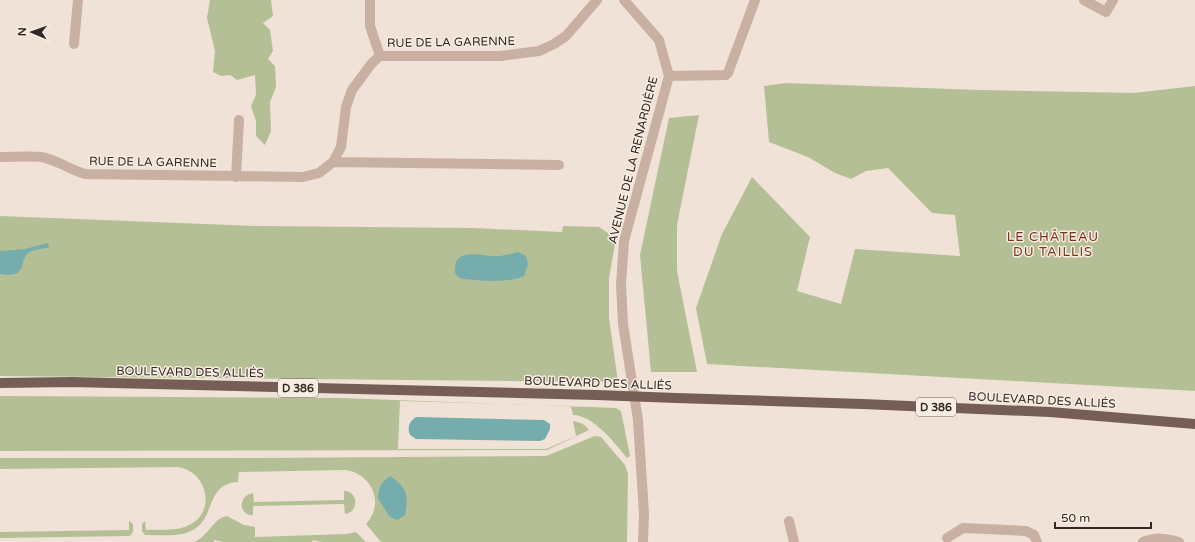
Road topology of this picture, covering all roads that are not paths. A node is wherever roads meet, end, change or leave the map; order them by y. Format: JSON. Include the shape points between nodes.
{"nodes":[{"id":1,"x":78,"y":0,"type":"edge"},
{"id":2,"x":370,"y":0,"type":"edge"},
{"id":3,"x":597,"y":0,"type":"edge"},
{"id":4,"x":624,"y":0,"type":"edge"},
{"id":5,"x":755,"y":0,"type":"edge"},
{"id":6,"x":1084,"y":0,"type":"edge"},
{"id":7,"x":1113,"y":0,"type":"edge"},
{"id":8,"x":74,"y":44,"type":"dead end"},
{"id":9,"x":380,"y":56,"type":"junction"},
{"id":10,"x":669,"y":76,"type":"junction"},
{"id":11,"x":240,"y":120,"type":"dead end"},
{"id":12,"x":0,"y":157,"type":"edge"},
{"id":13,"x":333,"y":162,"type":"junction"},
{"id":14,"x":559,"y":165,"type":"dead end"},
{"id":15,"x":236,"y":176,"type":"junction"},
{"id":16,"x":0,"y":383,"type":"edge"},
{"id":17,"x":1195,"y":424,"type":"edge"},
{"id":18,"x":789,"y":521,"type":"dead end"},
{"id":19,"x":947,"y":538,"type":"dead end"},
{"id":20,"x":643,"y":542,"type":"edge"},
{"id":21,"x":794,"y":542,"type":"edge"},
{"id":22,"x":1037,"y":542,"type":"edge"},
{"id":23,"x":1143,"y":542,"type":"edge"},
{"id":24,"x":1179,"y":542,"type":"edge"}],
"edges":[{"from":1,"to":8,"type":"street"},
{"from":2,"to":9,"type":"street","via":[[370,26]]},
{"from":3,"to":9,"type":"street","name":"RUE DE LA GARENNE","via":[[566,36],[539,51],[501,56]]},
{"from":4,"to":10,"type":"street","name":"AVENUE DE LA RENARDIÈRE","via":[[659,40]]},
{"from":5,"to":10,"type":"street","via":[[728,74]]},
{"from":6,"to":7,"type":"street","via":[[1106,12]]},
{"from":9,"to":13,"type":"street","name":"RUE DE LA GARENNE","via":[[352,90],[346,107],[341,147]]},
{"from":10,"to":20,"type":"street","name":"AVENUE DE LA RENARDIÈRE","via":[[624,241],[621,285],[623,324],[638,420]]},
{"from":11,"to":15,"type":"street"},
{"from":12,"to":15,"type":"street","name":"RUE DE LA GARENNE","via":[[42,157],[85,174]]},
{"from":13,"to":14,"type":"street"},
{"from":13,"to":15,"type":"street","name":"RUE DE LA GARENNE","via":[[319,173],[303,177]]},
{"from":16,"to":17,"type":"main road","name":"BOULEVARD DES ALLIÉS","number":"D 386","bridge":true,"via":[[72,382],[597,395],[1050,412]]},
{"from":18,"to":21,"type":"street"},
{"from":19,"to":22,"type":"street","via":[[963,528],[1010,530],[1026,531],[1034,535]]},
{"from":23,"to":24,"type":"street","via":[[1153,538]]}]}
